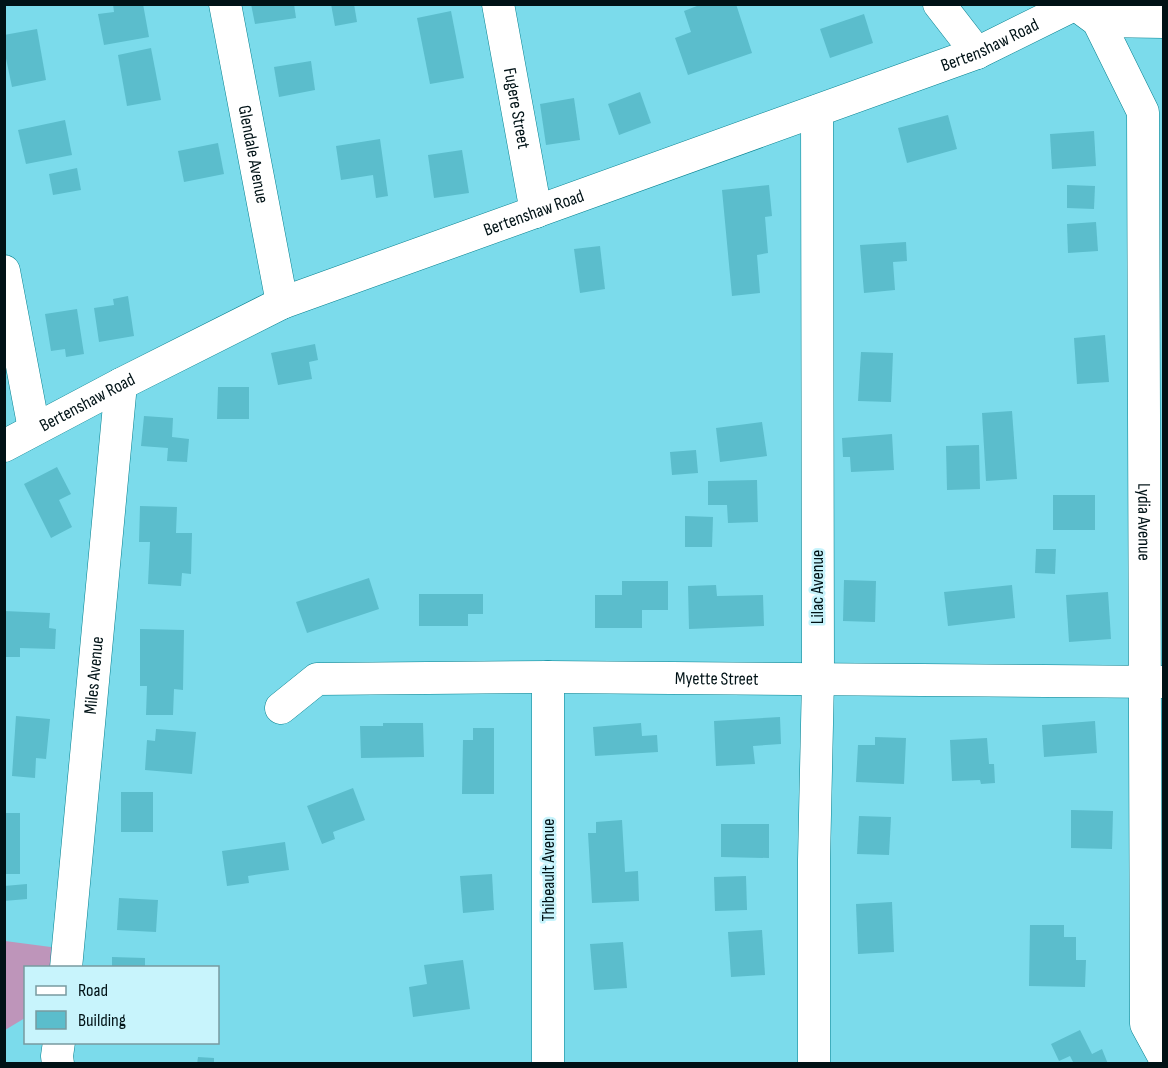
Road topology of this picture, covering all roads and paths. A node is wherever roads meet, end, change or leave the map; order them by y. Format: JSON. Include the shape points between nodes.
{"nodes":[{"id":1,"x":225,"y":4,"type":"edge"},
{"id":2,"x":498,"y":4,"type":"edge"},
{"id":3,"x":939,"y":4,"type":"edge"},
{"id":4,"x":1081,"y":9,"type":"edge"},
{"id":5,"x":1164,"y":22,"type":"edge"},
{"id":6,"x":977,"y":53,"type":"junction"},
{"id":7,"x":817,"y":111,"type":"junction"},
{"id":8,"x":536,"y":212,"type":"junction"},
{"id":9,"x":4,"y":271,"type":"edge"},
{"id":10,"x":282,"y":303,"type":"junction"},
{"id":11,"x":121,"y":384,"type":"junction"},
{"id":12,"x":34,"y":429,"type":"junction"},
{"id":13,"x":4,"y":446,"type":"edge"},
{"id":14,"x":548,"y":677,"type":"junction"},
{"id":15,"x":818,"y":679,"type":"junction"},
{"id":16,"x":1154,"y":682,"type":"edge"},
{"id":17,"x":281,"y":708,"type":"dead end"},
{"id":18,"x":66,"y":966,"type":"edge"},
{"id":19,"x":59,"y":1044,"type":"edge"},
{"id":20,"x":1164,"y":1057,"type":"edge"},
{"id":21,"x":58,"y":1064,"type":"edge"},
{"id":22,"x":548,"y":1064,"type":"edge"},
{"id":23,"x":814,"y":1064,"type":"edge"}],
"edges":[{"from":1,"to":10,"type":"street","name":"Glendale Avenue"},
{"from":2,"to":8,"type":"street","name":"Fugere Street"},
{"from":3,"to":6,"type":"street"},
{"from":4,"to":5,"type":"street"},
{"from":4,"to":6,"type":"street","name":"Bertenshaw Road"},
{"from":4,"to":16,"type":"street","name":"Lydia Avenue","via":[[1143,112]]},
{"from":6,"to":7,"type":"street","name":"Bertenshaw Road"},
{"from":7,"to":8,"type":"street","name":"Bertenshaw Road"},
{"from":7,"to":15,"type":"street","name":"Lilac Avenue"},
{"from":8,"to":10,"type":"street","name":"Bertenshaw Road"},
{"from":9,"to":12,"type":"street"},
{"from":10,"to":11,"type":"street","name":"Bertenshaw Road"},
{"from":11,"to":12,"type":"street","name":"Bertenshaw Road"},
{"from":11,"to":18,"type":"street","name":"Miles Avenue"},
{"from":12,"to":13,"type":"street","name":"Bertenshaw Road"},
{"from":14,"to":15,"type":"street","name":"Myette Street"},
{"from":14,"to":17,"type":"street","name":"Myette Street","via":[[317,679]]},
{"from":14,"to":22,"type":"street","name":"Thibeault Avenue"},
{"from":15,"to":16,"type":"street","name":"Myette Street"},
{"from":15,"to":23,"type":"street","name":"Lilac Avenue"},
{"from":16,"to":20,"type":"street","name":"Lydia Avenue","via":[[1146,1023]]},
{"from":19,"to":21,"type":"street"}]}
